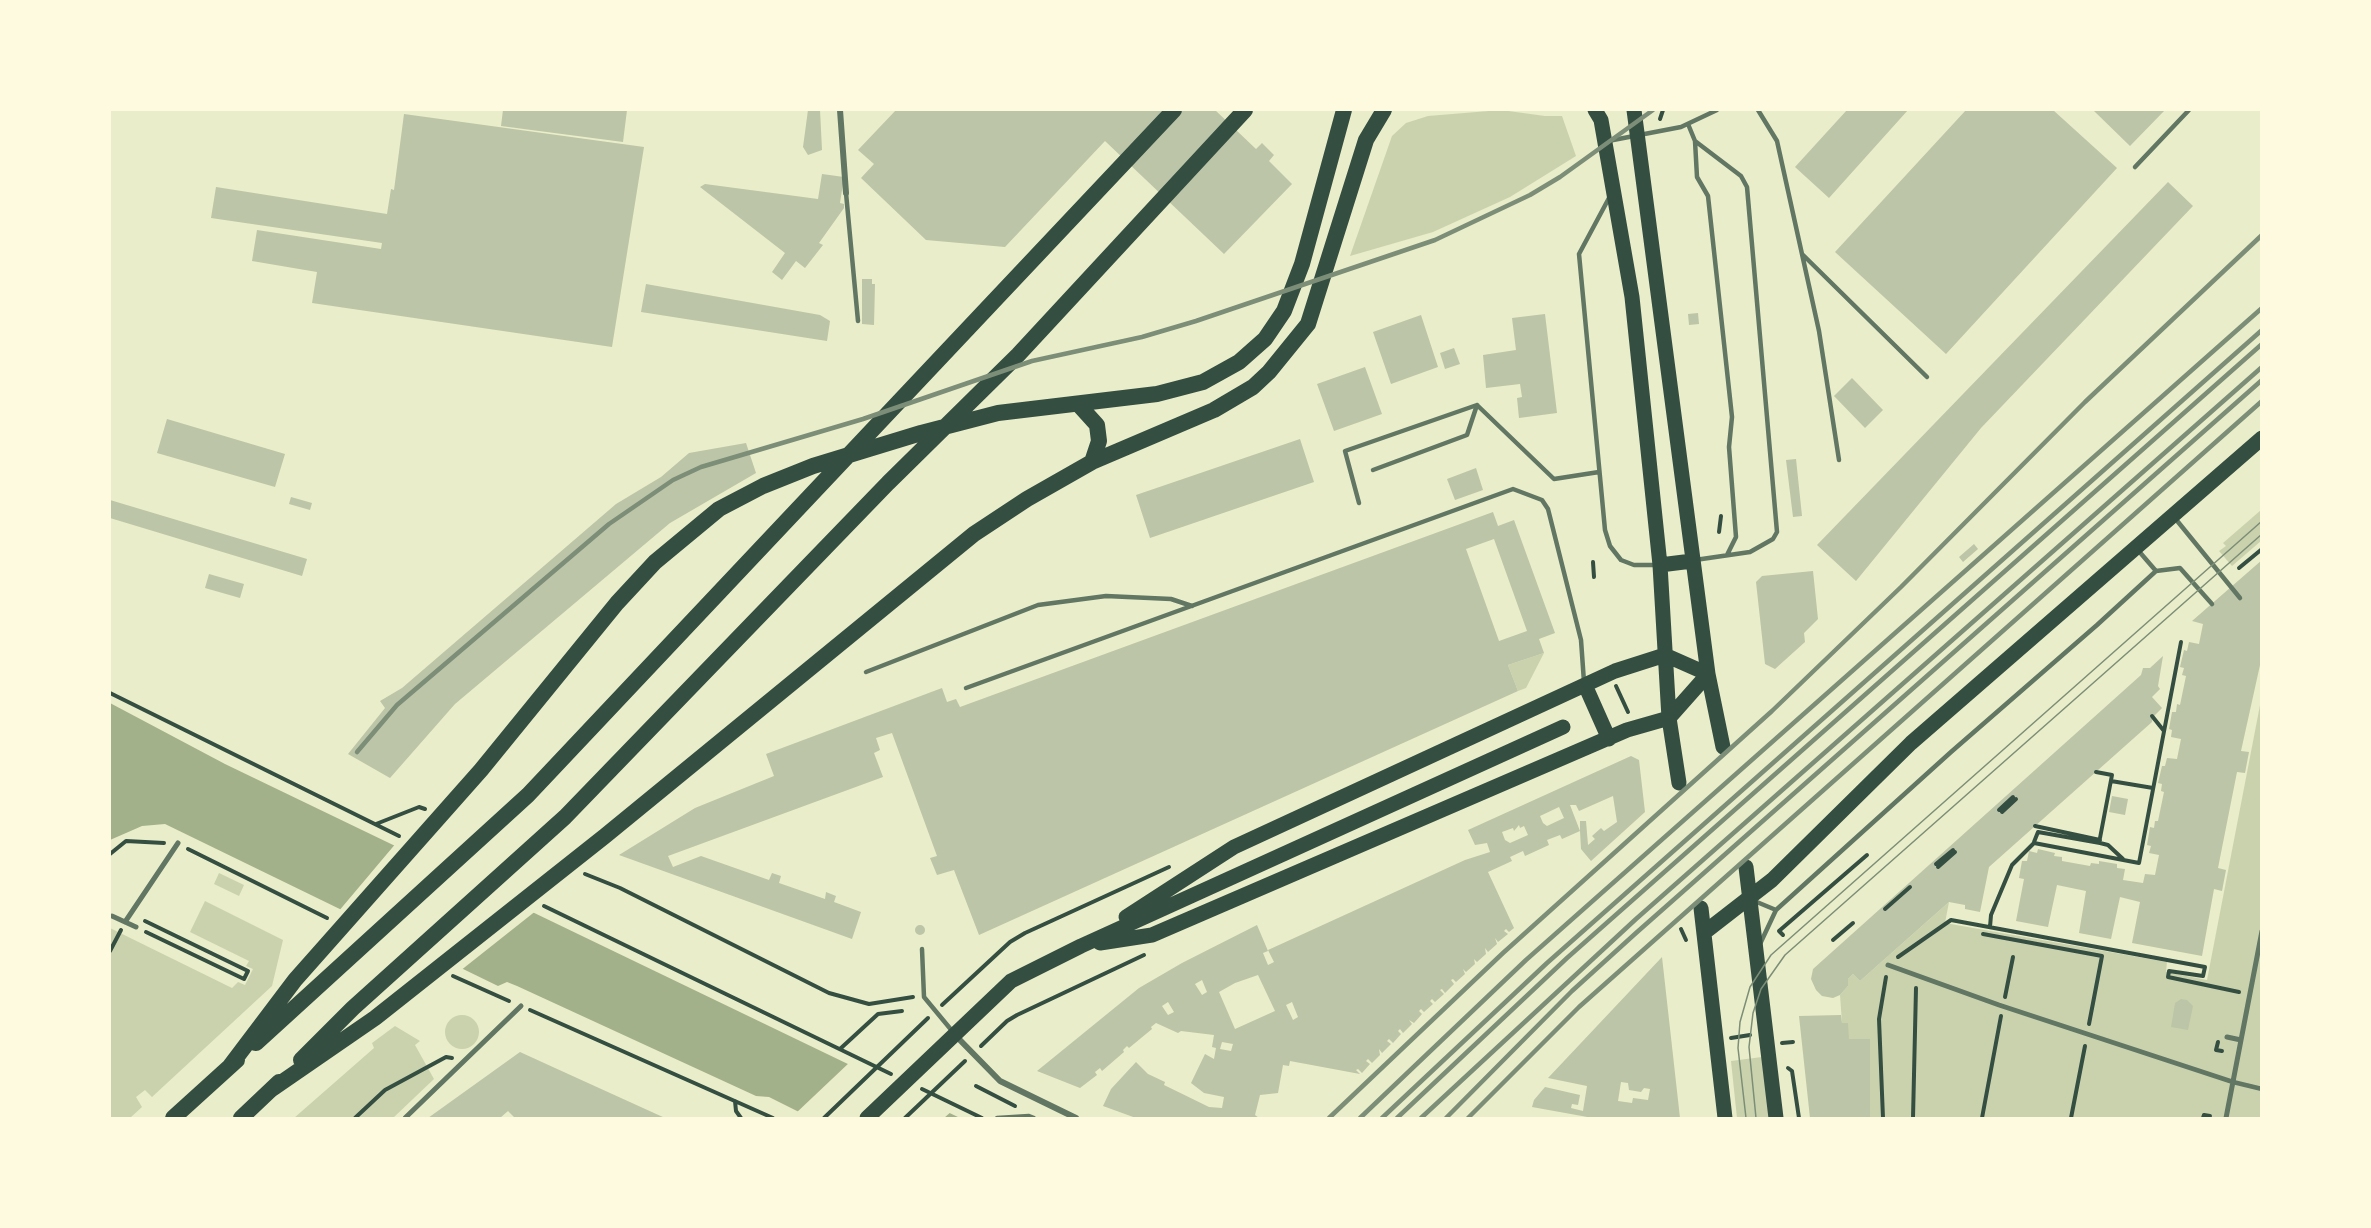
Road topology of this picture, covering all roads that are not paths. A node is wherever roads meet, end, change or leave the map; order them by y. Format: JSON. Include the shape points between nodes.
{"nodes":[{"id":1,"x":840,"y":110,"type":"edge"},
{"id":2,"x":1174,"y":110,"type":"edge"},
{"id":3,"x":1245,"y":110,"type":"edge"},
{"id":4,"x":1344,"y":110,"type":"edge"},
{"id":5,"x":1384,"y":110,"type":"edge"},
{"id":6,"x":1595,"y":110,"type":"edge"},
{"id":7,"x":1635,"y":110,"type":"edge"},
{"id":8,"x":1717,"y":110,"type":"edge"},
{"id":9,"x":1758,"y":110,"type":"edge"},
{"id":10,"x":2189,"y":110,"type":"edge"},
{"id":11,"x":1688,"y":124,"type":"junction"},
{"id":12,"x":1638,"y":135,"type":"junction"},
{"id":13,"x":1605,"y":141,"type":"junction"},
{"id":14,"x":1695,"y":141,"type":"junction"},
{"id":15,"x":2135,"y":167,"type":"dead end"},
{"id":16,"x":846,"y":193,"type":"joint"},
{"id":17,"x":1612,"y":193,"type":"junction"},
{"id":18,"x":1802,"y":254,"type":"junction"},
{"id":19,"x":858,"y":321,"type":"dead end"},
{"id":20,"x":1927,"y":377,"type":"dead end"},
{"id":21,"x":1078,"y":404,"type":"junction"},
{"id":22,"x":1477,"y":405,"type":"junction"},
{"id":23,"x":2262,"y":438,"type":"edge"},
{"id":24,"x":1839,"y":460,"type":"dead end"},
{"id":25,"x":1092,"y":462,"type":"junction"},
{"id":26,"x":1373,"y":470,"type":"dead end"},
{"id":27,"x":1599,"y":472,"type":"junction"},
{"id":28,"x":1359,"y":502,"type":"dead end"},
{"id":29,"x":2173,"y":515,"type":"junction"},
{"id":30,"x":2136,"y":548,"type":"junction"},
{"id":31,"x":1727,"y":555,"type":"junction"},
{"id":32,"x":1692,"y":561,"type":"junction"},
{"id":33,"x":1660,"y":565,"type":"junction"},
{"id":34,"x":2156,"y":571,"type":"junction"},
{"id":35,"x":2240,"y":598,"type":"dead end"},
{"id":36,"x":2212,"y":604,"type":"dead end"},
{"id":37,"x":1192,"y":606,"type":"junction"},
{"id":38,"x":1665,"y":655,"type":"junction"},
{"id":39,"x":866,"y":672,"type":"dead end"},
{"id":40,"x":1708,"y":674,"type":"junction"},
{"id":41,"x":1585,"y":685,"type":"junction"},
{"id":42,"x":966,"y":688,"type":"dead end"},
{"id":43,"x":1669,"y":718,"type":"junction"},
{"id":44,"x":1563,"y":727,"type":"dead end"},
{"id":45,"x":1609,"y":739,"type":"junction"},
{"id":46,"x":1723,"y":747,"type":"dead end"},
{"id":47,"x":1679,"y":783,"type":"dead end"},
{"id":48,"x":178,"y":843,"type":"road end"},
{"id":49,"x":1746,"y":867,"type":"dead end"},
{"id":50,"x":1750,"y":899,"type":"junction"},
{"id":51,"x":1701,"y":908,"type":"dead end"},
{"id":52,"x":1776,"y":910,"type":"junction"},
{"id":53,"x":112,"y":916,"type":"dead end"},
{"id":54,"x":125,"y":922,"type":"junction"},
{"id":55,"x":136,"y":927,"type":"road end"},
{"id":56,"x":2262,"y":931,"type":"edge"},
{"id":57,"x":1705,"y":932,"type":"junction"},
{"id":58,"x":1081,"y":946,"type":"junction"},
{"id":59,"x":922,"y":950,"type":"dead end"},
{"id":60,"x":1757,"y":952,"type":"junction"},
{"id":61,"x":1888,"y":965,"type":"road end"},
{"id":62,"x":521,"y":1006,"type":"road end"},
{"id":63,"x":954,"y":1034,"type":"junction"},
{"id":64,"x":2227,"y":1037,"type":"dead end"},
{"id":65,"x":2241,"y":1040,"type":"junction"},
{"id":66,"x":230,"y":1066,"type":"junction"},
{"id":67,"x":2233,"y":1082,"type":"junction"},
{"id":68,"x":272,"y":1089,"type":"junction"},
{"id":69,"x":2262,"y":1089,"type":"edge"},
{"id":70,"x":173,"y":1119,"type":"edge"},
{"id":71,"x":241,"y":1119,"type":"edge"},
{"id":72,"x":405,"y":1119,"type":"edge"},
{"id":73,"x":867,"y":1119,"type":"edge"},
{"id":74,"x":997,"y":1119,"type":"edge"},
{"id":75,"x":1034,"y":1119,"type":"edge"},
{"id":76,"x":1076,"y":1119,"type":"edge"},
{"id":77,"x":1725,"y":1119,"type":"edge"},
{"id":78,"x":1776,"y":1119,"type":"edge"},
{"id":79,"x":2226,"y":1119,"type":"edge"}],
"edges":[{"from":1,"to":16,"type":"street"},
{"from":2,"to":66,"type":"highway","via":[[528,795]]},
{"from":3,"to":68,"type":"highway","via":[[1018,355],[888,483],[565,817],[353,1008]]},
{"from":4,"to":21,"type":"highway","via":[[1302,264],[1284,311],[1265,339],[1239,362],[1203,382],[1157,394]]},
{"from":5,"to":25,"type":"highway","via":[[1366,140],[1310,319],[1281,361],[1253,387],[1214,410]]},
{"from":6,"to":13,"type":"main road"},
{"from":7,"to":12,"type":"main road"},
{"from":8,"to":11,"type":"lane"},
{"from":9,"to":18,"type":"lane","via":[[1777,141]]},
{"from":10,"to":15,"type":"lane"},
{"from":11,"to":12,"type":"lane"},
{"from":11,"to":14,"type":"lane"},
{"from":12,"to":13,"type":"lane"},
{"from":12,"to":32,"type":"main road"},
{"from":13,"to":17,"type":"main road"},
{"from":14,"to":31,"type":"lane","via":[[1697,177],[1708,196],[1732,417],[1729,447],[1736,537]]},
{"from":14,"to":31,"type":"lane","via":[[1741,176],[1747,187],[1777,532],[1773,539],[1750,552]]},
{"from":16,"to":19,"type":"lane"},
{"from":17,"to":27,"type":"lane","via":[[1579,254]]},
{"from":17,"to":33,"type":"main road","via":[[1632,297]]},
{"from":18,"to":20,"type":"lane"},
{"from":18,"to":24,"type":"lane","via":[[1819,331]]},
{"from":21,"to":25,"type":"highway","via":[[1097,425],[1099,441]]},
{"from":21,"to":66,"type":"highway","via":[[998,413],[921,433],[813,466],[719,509],[655,562],[625,595],[481,770],[295,980]]},
{"from":22,"to":26,"type":"lane","via":[[1467,435]]},
{"from":22,"to":27,"type":"lane","via":[[1554,479]]},
{"from":22,"to":28,"type":"lane","via":[[1345,451]]},
{"from":23,"to":29,"type":"main road"},
{"from":25,"to":68,"type":"highway","via":[[974,534],[375,1018]]},
{"from":27,"to":33,"type":"lane","via":[[1610,546],[1625,562]]},
{"from":29,"to":30,"type":"main road"},
{"from":29,"to":35,"type":"lane"},
{"from":30,"to":34,"type":"lane"},
{"from":30,"to":50,"type":"main road","via":[[1911,743]]},
{"from":31,"to":32,"type":"lane"},
{"from":32,"to":33,"type":"main road"},
{"from":32,"to":40,"type":"main road"},
{"from":33,"to":38,"type":"main road"},
{"from":34,"to":36,"type":"lane","via":[[2180,567]]},
{"from":34,"to":52,"type":"lane"},
{"from":37,"to":39,"type":"lane","via":[[1171,599],[1106,596],[1038,605]]},
{"from":37,"to":41,"type":"lane","via":[[1513,489],[1542,500],[1548,509],[1581,640]]},
{"from":37,"to":42,"type":"lane"},
{"from":38,"to":40,"type":"main road"},
{"from":38,"to":41,"type":"main road"},
{"from":38,"to":43,"type":"main road"},
{"from":40,"to":43,"type":"main road"},
{"from":40,"to":46,"type":"main road"},
{"from":41,"to":45,"type":"main road"},
{"from":41,"to":58,"type":"main road","via":[[1234,847]]},
{"from":43,"to":45,"type":"main road"},
{"from":43,"to":47,"type":"main road"},
{"from":44,"to":58,"type":"main road"},
{"from":45,"to":58,"type":"main road","via":[[1152,935]]},
{"from":48,"to":54,"type":"street"},
{"from":49,"to":50,"type":"main road"},
{"from":50,"to":52,"type":"lane"},
{"from":50,"to":57,"type":"main road"},
{"from":50,"to":60,"type":"main road"},
{"from":51,"to":57,"type":"main road"},
{"from":52,"to":60,"type":"lane"},
{"from":53,"to":54,"type":"street"},
{"from":54,"to":55,"type":"street"},
{"from":56,"to":65,"type":"street"},
{"from":57,"to":77,"type":"main road"},
{"from":58,"to":63,"type":"main road","via":[[1011,981]]},
{"from":59,"to":63,"type":"lane","via":[[924,998]]},
{"from":60,"to":78,"type":"main road"},
{"from":61,"to":67,"type":"street"},
{"from":62,"to":72,"type":"street"},
{"from":63,"to":73,"type":"main road"},
{"from":63,"to":76,"type":"street","via":[[1000,1081]]},
{"from":64,"to":65,"type":"street"},
{"from":65,"to":67,"type":"street"},
{"from":66,"to":70,"type":"highway"},
{"from":67,"to":69,"type":"lane"},
{"from":67,"to":79,"type":"street"},
{"from":68,"to":71,"type":"highway"},
{"from":74,"to":75,"type":"lane"}]}
